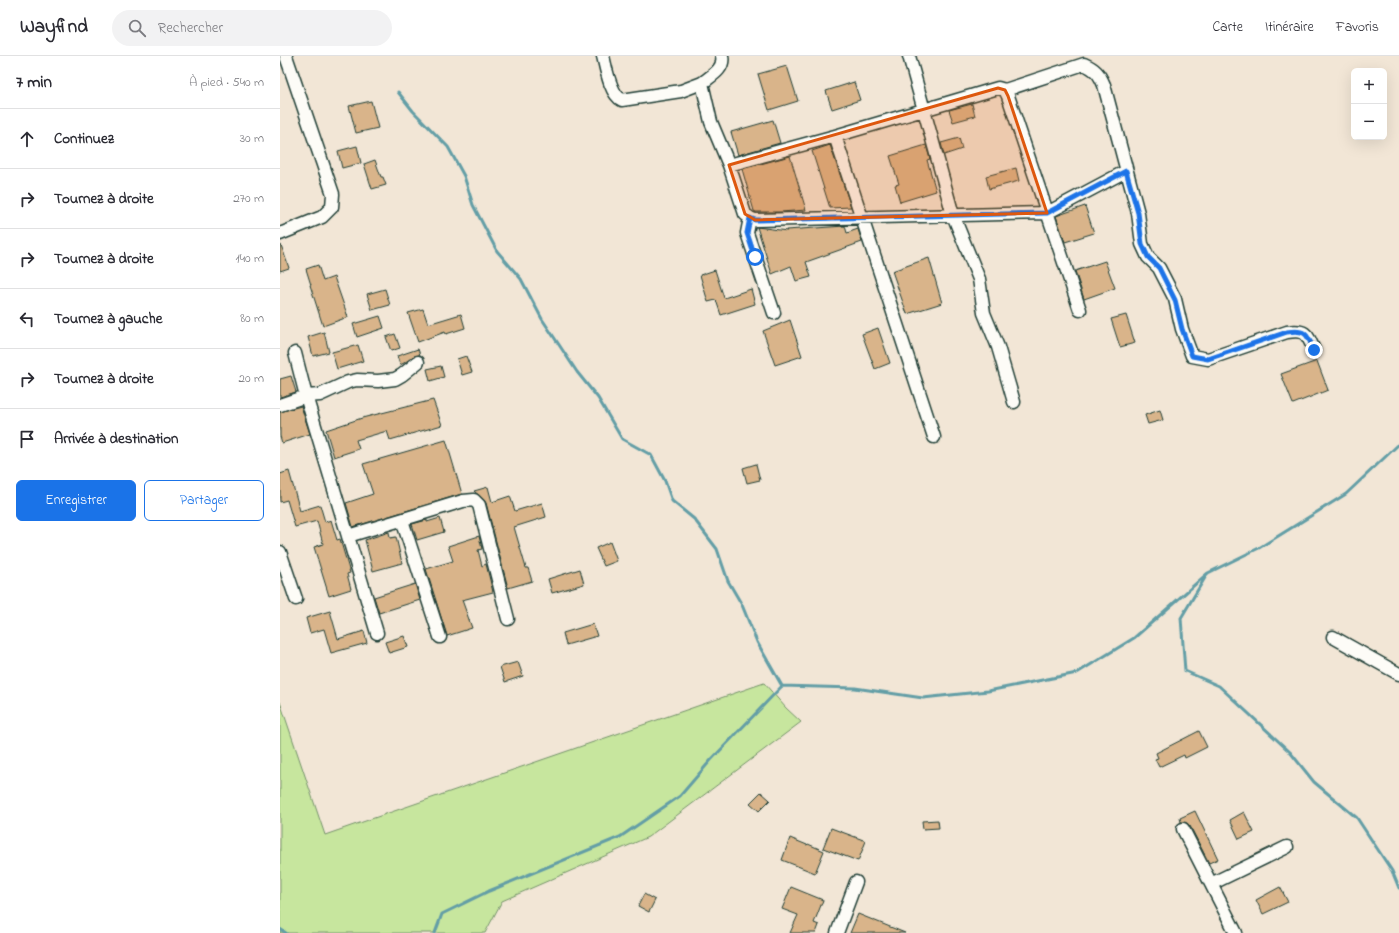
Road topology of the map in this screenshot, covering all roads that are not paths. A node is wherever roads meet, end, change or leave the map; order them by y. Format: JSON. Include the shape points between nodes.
{"nodes":[{"id":1,"x":286,"y":56,"type":"edge"},
{"id":2,"x":603,"y":56,"type":"edge"},
{"id":3,"x":722,"y":56,"type":"edge"},
{"id":4,"x":909,"y":56,"type":"edge"},
{"id":5,"x":702,"y":83,"type":"junction"},
{"id":6,"x":1005,"y":90,"type":"junction"},
{"id":7,"x":924,"y":110,"type":"junction"},
{"id":8,"x":835,"y":136,"type":"junction"},
{"id":9,"x":729,"y":165,"type":"junction"},
{"id":10,"x":1126,"y":171,"type":"junction"},
{"id":11,"x":1047,"y":213,"type":"junction"},
{"id":12,"x":953,"y":215,"type":"junction"},
{"id":13,"x":750,"y":218,"type":"junction"},
{"id":14,"x":862,"y":218,"type":"junction"},
{"id":15,"x":280,"y":234,"type":"edge"},
{"id":16,"x":1080,"y":310,"type":"dead end"},
{"id":17,"x":774,"y":313,"type":"dead end"},
{"id":18,"x":1314,"y":350,"type":"dead end"},
{"id":19,"x":295,"y":353,"type":"dead end"},
{"id":20,"x":418,"y":362,"type":"dead end"},
{"id":21,"x":306,"y":396,"type":"junction"},
{"id":22,"x":1014,"y":402,"type":"dead end"},
{"id":23,"x":280,"y":405,"type":"edge"},
{"id":24,"x":934,"y":437,"type":"dead end"},
{"id":25,"x":402,"y":520,"type":"junction"},
{"id":26,"x":348,"y":536,"type":"junction"},
{"id":27,"x":280,"y":552,"type":"edge"},
{"id":28,"x":296,"y":599,"type":"dead end"},
{"id":29,"x":508,"y":619,"type":"dead end"},
{"id":30,"x":376,"y":633,"type":"dead end"},
{"id":31,"x":440,"y":637,"type":"dead end"},
{"id":32,"x":1333,"y":637,"type":"dead end"},
{"id":33,"x":1399,"y":674,"type":"edge"},
{"id":34,"x":1182,"y":829,"type":"dead end"},
{"id":35,"x":1287,"y":847,"type":"dead end"},
{"id":36,"x":856,"y":882,"type":"dead end"},
{"id":37,"x":1210,"y":884,"type":"junction"},
{"id":38,"x":837,"y":933,"type":"edge"},
{"id":39,"x":1236,"y":933,"type":"edge"}],
"edges":[{"from":1,"to":15,"type":"street","via":[[332,194],[332,207],[322,217]]},
{"from":2,"to":5,"type":"street","via":[[613,91],[617,98],[622,100],[681,92]]},
{"from":3,"to":5,"type":"street","via":[[723,61],[718,71]]},
{"from":4,"to":7,"type":"street"},
{"from":5,"to":9,"type":"street","via":[[711,122]]},
{"from":6,"to":7,"type":"street","via":[[998,88]]},
{"from":6,"to":10,"type":"street","via":[[1084,64],[1094,68],[1104,84]]},
{"from":6,"to":11,"type":"street"},
{"from":7,"to":8,"type":"street"},
{"from":7,"to":12,"type":"street"},
{"from":8,"to":9,"type":"street"},
{"from":8,"to":14,"type":"street"},
{"from":9,"to":13,"type":"street","via":[[745,214]]},
{"from":10,"to":11,"type":"street"},
{"from":10,"to":18,"type":"street","via":[[1138,213],[1142,244],[1148,257],[1159,268],[1175,300],[1192,356],[1208,359],[1298,330],[1307,335]]},
{"from":11,"to":12,"type":"street"},
{"from":11,"to":16,"type":"street"},
{"from":12,"to":14,"type":"street"},
{"from":12,"to":22,"type":"street","via":[[979,279],[984,314],[998,347]]},
{"from":13,"to":14,"type":"street"},
{"from":13,"to":17,"type":"street","via":[[747,233]]},
{"from":14,"to":24,"type":"street"},
{"from":19,"to":21,"type":"street"},
{"from":20,"to":21,"type":"street","via":[[395,379],[357,380],[320,395]]},
{"from":21,"to":23,"type":"street"},
{"from":21,"to":26,"type":"street"},
{"from":25,"to":26,"type":"street"},
{"from":25,"to":29,"type":"street","via":[[474,500],[479,505]]},
{"from":25,"to":31,"type":"street"},
{"from":26,"to":30,"type":"street"},
{"from":27,"to":28,"type":"street"},
{"from":32,"to":33,"type":"street"},
{"from":34,"to":37,"type":"street"},
{"from":35,"to":37,"type":"street"},
{"from":36,"to":38,"type":"street"},
{"from":37,"to":39,"type":"street"}]}
